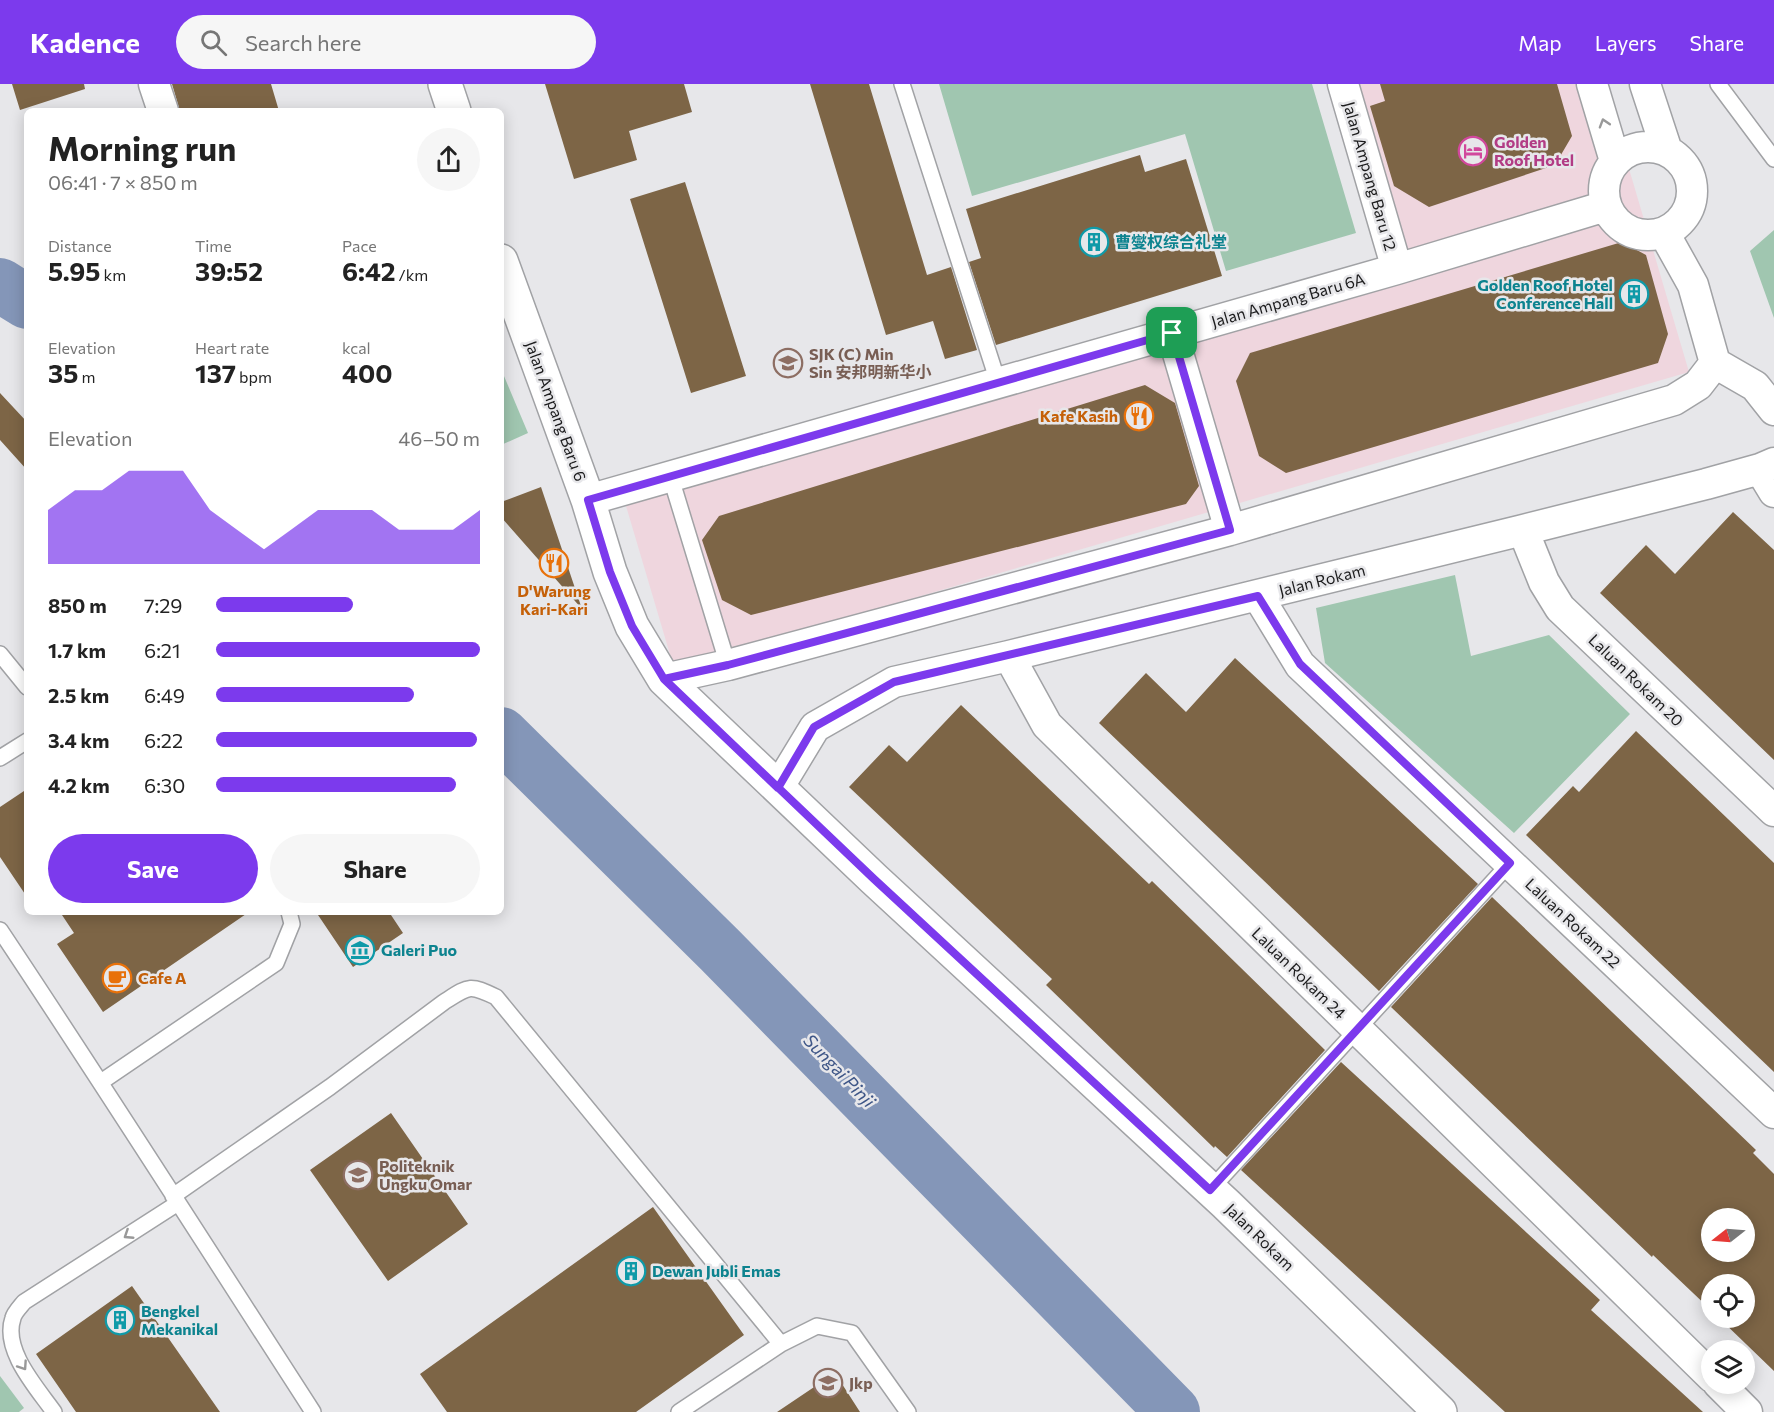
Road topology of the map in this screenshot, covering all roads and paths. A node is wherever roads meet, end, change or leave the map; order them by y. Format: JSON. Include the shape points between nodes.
{"nodes":[{"id":1,"x":154,"y":84,"type":"edge"},
{"id":2,"x":446,"y":84,"type":"edge"},
{"id":3,"x":902,"y":84,"type":"edge"},
{"id":4,"x":1342,"y":84,"type":"edge"},
{"id":5,"x":1592,"y":84,"type":"edge"},
{"id":6,"x":1646,"y":84,"type":"edge"},
{"id":7,"x":1718,"y":84,"type":"edge"},
{"id":8,"x":162,"y":108,"type":"edge"},
{"id":9,"x":453,"y":108,"type":"edge"},
{"id":10,"x":1667,"y":152,"type":"junction"},
{"id":11,"x":1774,"y":159,"type":"edge"},
{"id":12,"x":1615,"y":161,"type":"junction"},
{"id":13,"x":1606,"y":206,"type":"junction"},
{"id":14,"x":1664,"y":233,"type":"junction"},
{"id":15,"x":504,"y":269,"type":"edge"},
{"id":16,"x":1397,"y":269,"type":"junction"},
{"id":17,"x":1172,"y":333,"type":"junction"},
{"id":18,"x":1715,"y":363,"type":"junction"},
{"id":19,"x":998,"y":382,"type":"junction"},
{"id":20,"x":1774,"y":410,"type":"edge"},
{"id":21,"x":670,"y":475,"type":"junction"},
{"id":22,"x":1769,"y":475,"type":"edge"},
{"id":23,"x":588,"y":500,"type":"junction"},
{"id":24,"x":1230,"y":530,"type":"junction"},
{"id":25,"x":1524,"y":531,"type":"junction"},
{"id":26,"x":1258,"y":596,"type":"junction"},
{"id":27,"x":0,"y":654,"type":"edge"},
{"id":28,"x":1009,"y":656,"type":"junction"},
{"id":29,"x":728,"y":665,"type":"junction"},
{"id":30,"x":664,"y":679,"type":"junction"},
{"id":31,"x":24,"y":683,"type":"edge"},
{"id":32,"x":24,"y":743,"type":"edge"},
{"id":33,"x":0,"y":758,"type":"edge"},
{"id":34,"x":778,"y":788,"type":"junction"},
{"id":35,"x":1774,"y":812,"type":"edge"},
{"id":36,"x":1510,"y":863,"type":"junction"},
{"id":37,"x":290,"y":915,"type":"edge"},
{"id":38,"x":0,"y":930,"type":"edge"},
{"id":39,"x":1356,"y":1029,"type":"junction"},
{"id":40,"x":101,"y":1082,"type":"junction"},
{"id":41,"x":1774,"y":1113,"type":"edge"},
{"id":42,"x":1210,"y":1190,"type":"junction"},
{"id":43,"x":175,"y":1200,"type":"junction"},
{"id":44,"x":781,"y":1344,"type":"junction"},
{"id":45,"x":1701,"y":1366,"type":"edge"},
{"id":46,"x":1729,"y":1394,"type":"edge"},
{"id":47,"x":54,"y":1412,"type":"edge"},
{"id":48,"x":313,"y":1412,"type":"edge"},
{"id":49,"x":679,"y":1412,"type":"edge"},
{"id":50,"x":908,"y":1412,"type":"edge"},
{"id":51,"x":1440,"y":1412,"type":"edge"},
{"id":52,"x":1747,"y":1412,"type":"edge"}],
"edges":[{"from":1,"to":8,"type":"street"},
{"from":2,"to":9,"type":"main road"},
{"from":3,"to":19,"type":"lane"},
{"from":4,"to":16,"type":"street","name":"Jalan Ampang Baru 12"},
{"from":12,"to":5,"type":"street","one_way":true},
{"from":6,"to":10,"type":"street"},
{"from":7,"to":11,"type":"lane"},
{"from":10,"to":12,"type":"street","via":[[1654,147],[1640,148]]},
{"from":10,"to":14,"type":"street","via":[[1679,160],[1692,186],[1686,214]]},
{"from":12,"to":13,"type":"street","via":[[1604,182]]},
{"from":13,"to":14,"type":"street","via":[[1623,228],[1650,236]]},
{"from":13,"to":16,"type":"street","name":"Jalan Ampang Baru 6A"},
{"from":14,"to":18,"type":"street","via":[[1693,285]]},
{"from":15,"to":23,"type":"main road","name":"Jalan Ampang Baru 6"},
{"from":16,"to":17,"type":"street","name":"Jalan Ampang Baru 6A"},
{"from":17,"to":19,"type":"street","name":"Jalan Ampang Baru 6A"},
{"from":17,"to":24,"type":"street"},
{"from":18,"to":20,"type":"street","via":[[1755,386]]},
{"from":18,"to":24,"type":"street","via":[[1698,384],[1674,400]]},
{"from":19,"to":21,"type":"street","name":"Jalan Ampang Baru 6A"},
{"from":21,"to":23,"type":"street","name":"Jalan Ampang Baru 6A"},
{"from":21,"to":29,"type":"lane"},
{"from":22,"to":25,"type":"street","name":"Jalan Rokam","via":[[1695,487]]},
{"from":23,"to":30,"type":"main road","name":"Jalan Ampang Baru 6","via":[[632,626]]},
{"from":24,"to":29,"type":"street"},
{"from":25,"to":26,"type":"street","name":"Jalan Rokam"},
{"from":25,"to":35,"type":"street","name":"Laluan Rokam 20","via":[[1544,582],[1560,608]]},
{"from":26,"to":28,"type":"street","name":"Jalan Rokam"},
{"from":26,"to":36,"type":"street","name":"Laluan Rokam 22","via":[[1300,664]]},
{"from":27,"to":31,"type":"lane"},
{"from":28,"to":34,"type":"street","name":"Jalan Rokam","via":[[894,682],[814,727]]},
{"from":28,"to":39,"type":"street","name":"Laluan Rokam 24","via":[[1047,725]]},
{"from":29,"to":30,"type":"street"},
{"from":30,"to":34,"type":"main road","name":"Jalan Ampang Baru 6"},
{"from":32,"to":33,"type":"lane"},
{"from":34,"to":42,"type":"main road","name":"Jalan Rokam"},
{"from":36,"to":39,"type":"lane"},
{"from":36,"to":41,"type":"street","name":"Laluan Rokam 22"},
{"from":37,"to":40,"type":"lane","via":[[292,924],[276,963]]},
{"from":38,"to":40,"type":"lane"},
{"from":39,"to":42,"type":"lane"},
{"from":39,"to":45,"type":"street","name":"Laluan Rokam 24"},
{"from":40,"to":43,"type":"lane"},
{"from":42,"to":51,"type":"main road","name":"Jalan Rokam"},
{"from":43,"to":44,"type":"lane","via":[[444,1002],[462,990],[476,988],[496,997]]},
{"from":43,"to":47,"type":"lane","one_way":true,"via":[[24,1302],[13,1318],[11,1338],[16,1357]]},
{"from":43,"to":48,"type":"lane"},
{"from":44,"to":49,"type":"lane"},
{"from":44,"to":50,"type":"lane","via":[[817,1326],[852,1333]]},
{"from":46,"to":52,"type":"street"}]}
